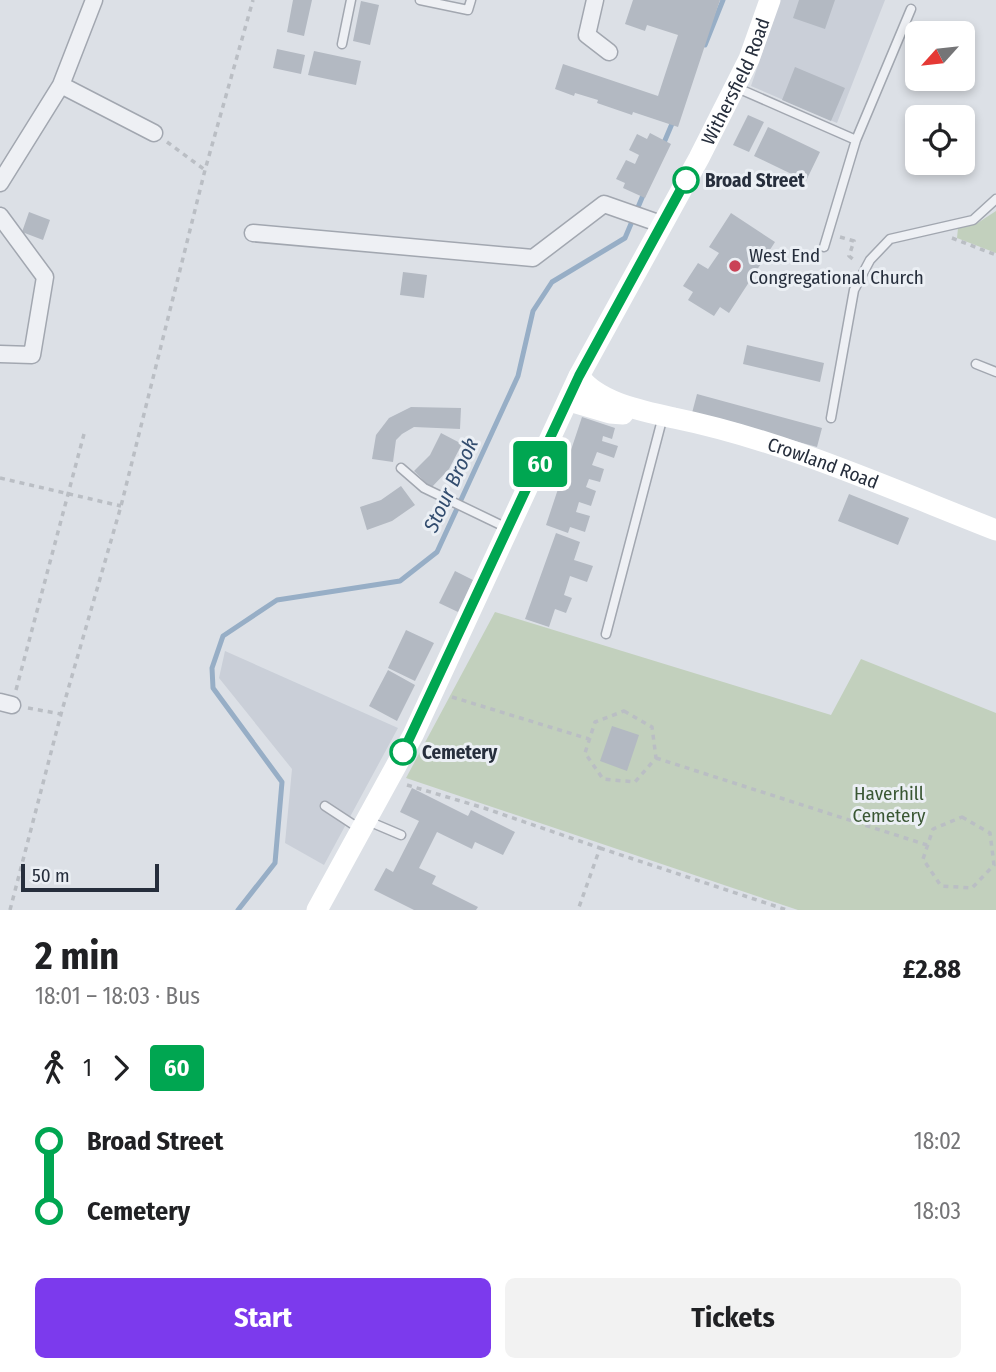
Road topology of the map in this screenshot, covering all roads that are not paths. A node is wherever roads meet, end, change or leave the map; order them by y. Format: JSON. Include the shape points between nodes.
{"nodes":[{"id":1,"x":94,"y":0,"type":"edge"},
{"id":2,"x":351,"y":0,"type":"edge"},
{"id":3,"x":420,"y":0,"type":"edge"},
{"id":4,"x":471,"y":0,"type":"edge"},
{"id":5,"x":595,"y":0,"type":"edge"},
{"id":6,"x":770,"y":0,"type":"edge"},
{"id":7,"x":911,"y":9,"type":"dead end"},
{"id":8,"x":342,"y":44,"type":"dead end"},
{"id":9,"x":609,"y":52,"type":"dead end"},
{"id":10,"x":61,"y":85,"type":"junction"},
{"id":11,"x":734,"y":87,"type":"junction"},
{"id":12,"x":154,"y":133,"type":"road end"},
{"id":13,"x":856,"y":140,"type":"junction"},
{"id":14,"x":0,"y":183,"type":"edge"},
{"id":15,"x":996,"y":199,"type":"edge"},
{"id":16,"x":0,"y":216,"type":"edge"},
{"id":17,"x":661,"y":224,"type":"junction"},
{"id":18,"x":253,"y":233,"type":"dead end"},
{"id":19,"x":824,"y":247,"type":"dead end"},
{"id":20,"x":0,"y":354,"type":"edge"},
{"id":21,"x":976,"y":364,"type":"dead end"},
{"id":22,"x":996,"y":372,"type":"edge"},
{"id":23,"x":579,"y":376,"type":"junction"},
{"id":24,"x":569,"y":401,"type":"junction"},
{"id":25,"x":654,"y":414,"type":"junction"},
{"id":26,"x":831,"y":418,"type":"dead end"},
{"id":27,"x":401,"y":468,"type":"dead end"},
{"id":28,"x":509,"y":529,"type":"junction"},
{"id":29,"x":996,"y":530,"type":"edge"},
{"id":30,"x":606,"y":634,"type":"dead end"},
{"id":31,"x":325,"y":806,"type":"dead end"},
{"id":32,"x":363,"y":825,"type":"junction"},
{"id":33,"x":401,"y":835,"type":"dead end"},
{"id":34,"x":317,"y":910,"type":"edge"}],
"edges":[{"from":1,"to":10,"type":"street"},
{"from":2,"to":8,"type":"lane"},
{"from":3,"to":4,"type":"lane","via":[[468,10]]},
{"from":5,"to":9,"type":"street","via":[[587,35]]},
{"from":6,"to":11,"type":"street","name":"Withersfield Road"},
{"from":7,"to":13,"type":"lane"},
{"from":10,"to":12,"type":"street"},
{"from":10,"to":14,"type":"street"},
{"from":11,"to":13,"type":"lane"},
{"from":11,"to":17,"type":"street","name":"Withersfield Road"},
{"from":13,"to":19,"type":"lane"},
{"from":15,"to":26,"type":"lane","via":[[973,220],[890,239],[870,260],[854,290]]},
{"from":16,"to":20,"type":"street","via":[[45,277],[32,355]]},
{"from":17,"to":18,"type":"street","via":[[604,204],[533,258]]},
{"from":17,"to":23,"type":"street","name":"Withersfield Road"},
{"from":21,"to":22,"type":"lane"},
{"from":23,"to":24,"type":"street","name":"Withersfield Road"},
{"from":23,"to":25,"type":"street","name":"Crowland Road","via":[[595,393]]},
{"from":24,"to":25,"type":"street","name":"Crowland Road","via":[[610,413]]},
{"from":24,"to":28,"type":"street","name":"Withersfield Road"},
{"from":25,"to":29,"type":"street","name":"Crowland Road","via":[[757,439]]},
{"from":25,"to":30,"type":"lane"},
{"from":27,"to":28,"type":"lane","via":[[433,492]]},
{"from":28,"to":32,"type":"street","name":"Withersfield Road","via":[[413,735]]},
{"from":31,"to":32,"type":"lane"},
{"from":32,"to":33,"type":"lane"},
{"from":32,"to":34,"type":"street","name":"Withersfield Road"}]}
